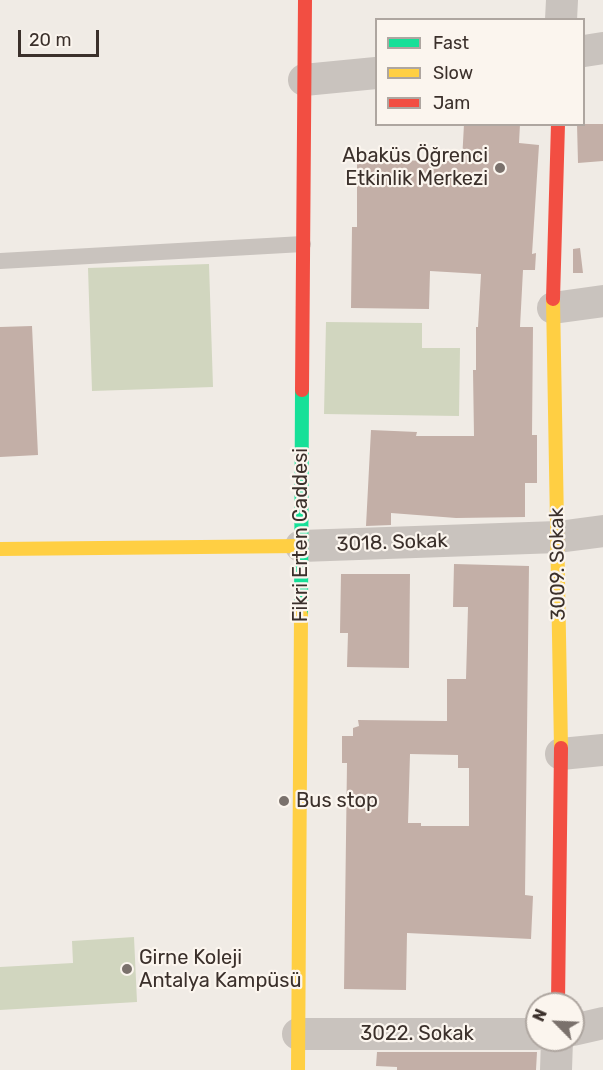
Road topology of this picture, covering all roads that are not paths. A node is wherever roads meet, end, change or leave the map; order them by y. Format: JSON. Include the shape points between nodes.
{"nodes":[{"id":1,"x":305,"y":0,"type":"edge"},
{"id":2,"x":562,"y":0,"type":"edge"},
{"id":3,"x":561,"y":18,"type":"edge"},
{"id":4,"x":603,"y":48,"type":"edge"},
{"id":5,"x":585,"y":51,"type":"edge"},
{"id":6,"x":375,"y":73,"type":"edge"},
{"id":7,"x":304,"y":80,"type":"junction"},
{"id":8,"x":558,"y":126,"type":"edge"},
{"id":9,"x":303,"y":244,"type":"junction"},
{"id":10,"x":0,"y":261,"type":"edge"},
{"id":11,"x":603,"y":301,"type":"edge"},
{"id":12,"x":553,"y":308,"type":"junction"},
{"id":13,"x":603,"y":531,"type":"edge"},
{"id":14,"x":558,"y":537,"type":"junction"},
{"id":15,"x":301,"y":546,"type":"junction"},
{"id":16,"x":0,"y":549,"type":"edge"},
{"id":17,"x":603,"y":750,"type":"edge"},
{"id":18,"x":561,"y":754,"type":"junction"},
{"id":19,"x":558,"y":992,"type":"edge"},
{"id":20,"x":603,"y":1023,"type":"edge"},
{"id":21,"x":585,"y":1027,"type":"edge"},
{"id":22,"x":298,"y":1034,"type":"junction"},
{"id":23,"x":525,"y":1034,"type":"edge"},
{"id":24,"x":557,"y":1052,"type":"edge"},
{"id":25,"x":298,"y":1070,"type":"edge"},
{"id":26,"x":556,"y":1070,"type":"edge"}],
"edges":[{"from":1,"to":7,"type":"street","name":"Fikri Erten Caddesi"},
{"from":2,"to":3,"type":"street"},
{"from":4,"to":5,"type":"street"},
{"from":6,"to":7,"type":"street"},
{"from":7,"to":9,"type":"street","name":"Fikri Erten Caddesi"},
{"from":8,"to":12,"type":"street","name":"3009. Sokak"},
{"from":9,"to":10,"type":"lane"},
{"from":9,"to":15,"type":"street","name":"Fikri Erten Caddesi"},
{"from":11,"to":12,"type":"street"},
{"from":12,"to":14,"type":"street","name":"3009. Sokak"},
{"from":13,"to":14,"type":"street","name":"3018. Sokak"},
{"from":14,"to":15,"type":"street","name":"3018. Sokak"},
{"from":14,"to":18,"type":"street","name":"3009. Sokak"},
{"from":15,"to":16,"type":"street","name":"3018. Sokak"},
{"from":15,"to":22,"type":"street","name":"Fikri Erten Caddesi"},
{"from":17,"to":18,"type":"street"},
{"from":18,"to":19,"type":"street","name":"3009. Sokak"},
{"from":20,"to":21,"type":"street"},
{"from":22,"to":23,"type":"street","name":"3022. Sokak"},
{"from":22,"to":25,"type":"street","name":"Fikri Erten Caddesi"},
{"from":24,"to":26,"type":"street"}]}
